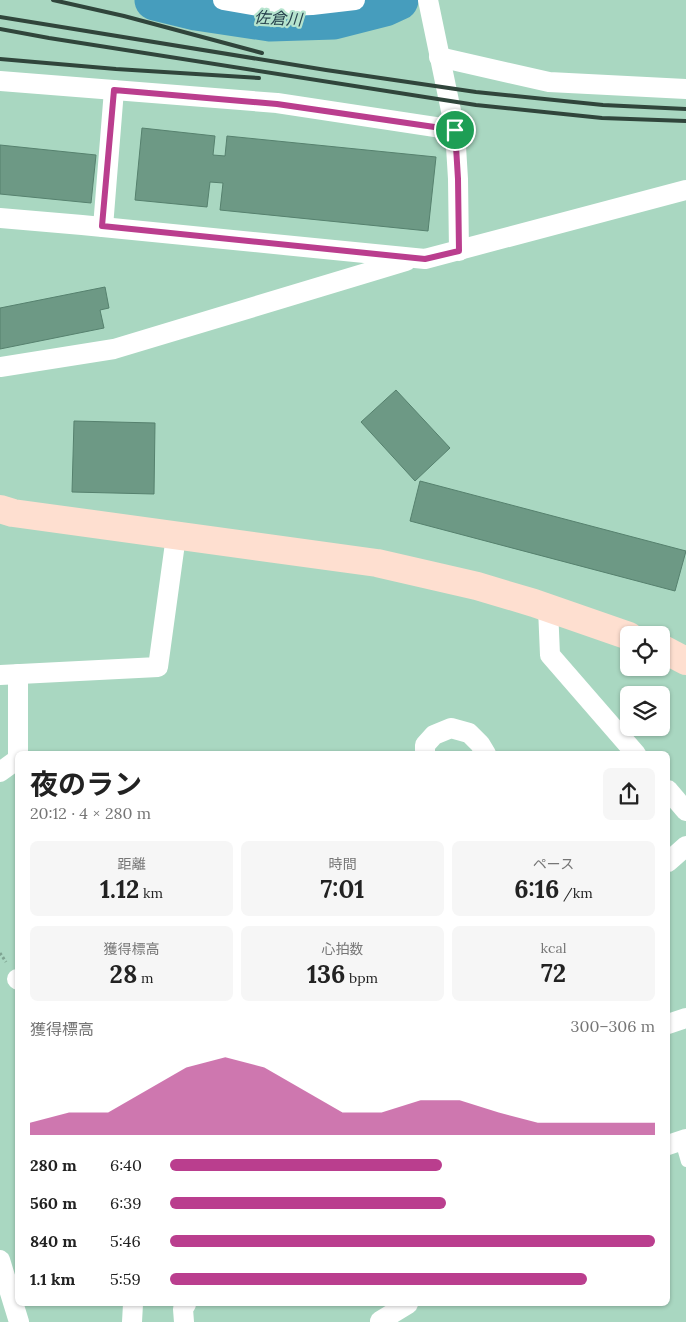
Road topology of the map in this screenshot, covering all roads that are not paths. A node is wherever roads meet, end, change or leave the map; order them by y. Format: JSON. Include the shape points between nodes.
{"nodes":[{"id":1,"x":223,"y":0,"type":"edge"},
{"id":2,"x":355,"y":0,"type":"edge"},
{"id":3,"x":430,"y":1,"type":"edge"},
{"id":4,"x":439,"y":57,"type":"junction"},
{"id":5,"x":0,"y":81,"type":"edge"},
{"id":6,"x":686,"y":89,"type":"edge"},
{"id":7,"x":114,"y":90,"type":"junction"},
{"id":8,"x":455,"y":130,"type":"junction"},
{"id":9,"x":686,"y":190,"type":"edge"},
{"id":10,"x":0,"y":218,"type":"edge"},
{"id":11,"x":102,"y":226,"type":"junction"},
{"id":12,"x":459,"y":251,"type":"junction"},
{"id":13,"x":416,"y":258,"type":"junction"},
{"id":14,"x":0,"y":367,"type":"edge"},
{"id":15,"x":0,"y":509,"type":"edge"},
{"id":16,"x":176,"y":536,"type":"junction"},
{"id":17,"x":548,"y":608,"type":"junction"},
{"id":18,"x":620,"y":633,"type":"edge"},
{"id":19,"x":670,"y":653,"type":"edge"},
{"id":20,"x":686,"y":661,"type":"edge"},
{"id":21,"x":9,"y":675,"type":"edge"},
{"id":22,"x":18,"y":751,"type":"edge"},
{"id":23,"x":425,"y":751,"type":"edge"},
{"id":24,"x":484,"y":751,"type":"edge"},
{"id":25,"x":633,"y":751,"type":"edge"},
{"id":26,"x":15,"y":761,"type":"edge"},
{"id":27,"x":0,"y":772,"type":"edge"},
{"id":28,"x":670,"y":792,"type":"edge"},
{"id":29,"x":686,"y":812,"type":"edge"},
{"id":30,"x":686,"y":846,"type":"edge"},
{"id":31,"x":670,"y":860,"type":"edge"},
{"id":32,"x":686,"y":1018,"type":"edge"},
{"id":33,"x":670,"y":1023,"type":"edge"},
{"id":34,"x":678,"y":1142,"type":"edge"},
{"id":35,"x":686,"y":1162,"type":"edge"},
{"id":36,"x":0,"y":1260,"type":"edge"},
{"id":37,"x":132,"y":1306,"type":"edge"},
{"id":38,"x":185,"y":1306,"type":"edge"},
{"id":39,"x":405,"y":1306,"type":"edge"},
{"id":40,"x":380,"y":1321,"type":"edge"},
{"id":41,"x":19,"y":1322,"type":"edge"},
{"id":42,"x":132,"y":1322,"type":"edge"},
{"id":43,"x":184,"y":1322,"type":"edge"}],
"edges":[{"from":1,"to":2,"type":"street","via":[[266,7]]},
{"from":3,"to":4,"type":"street"},
{"from":4,"to":6,"type":"street","via":[[549,82]]},
{"from":4,"to":8,"type":"street"},
{"from":5,"to":7,"type":"street"},
{"from":7,"to":8,"type":"street","via":[[277,104]]},
{"from":7,"to":11,"type":"street"},
{"from":8,"to":12,"type":"street"},
{"from":9,"to":12,"type":"street"},
{"from":10,"to":11,"type":"street"},
{"from":11,"to":13,"type":"street"},
{"from":12,"to":13,"type":"street"},
{"from":13,"to":14,"type":"street","via":[[114,349]]},
{"from":15,"to":16,"type":"street"},
{"from":16,"to":17,"type":"street","via":[[377,563],[477,586]]},
{"from":16,"to":21,"type":"street","via":[[158,667]]},
{"from":17,"to":18,"type":"street"},
{"from":17,"to":25,"type":"street","via":[[550,655]]},
{"from":19,"to":20,"type":"street"},
{"from":21,"to":22,"type":"street"},
{"from":23,"to":24,"type":"street","via":[[425,745],[434,735],[452,728],[469,733]]},
{"from":26,"to":27,"type":"street"},
{"from":28,"to":29,"type":"street"},
{"from":30,"to":31,"type":"street"},
{"from":32,"to":33,"type":"street"},
{"from":34,"to":35,"type":"lane"},
{"from":36,"to":41,"type":"street"},
{"from":37,"to":42,"type":"street"},
{"from":38,"to":43,"type":"street"},
{"from":39,"to":40,"type":"street"}]}
